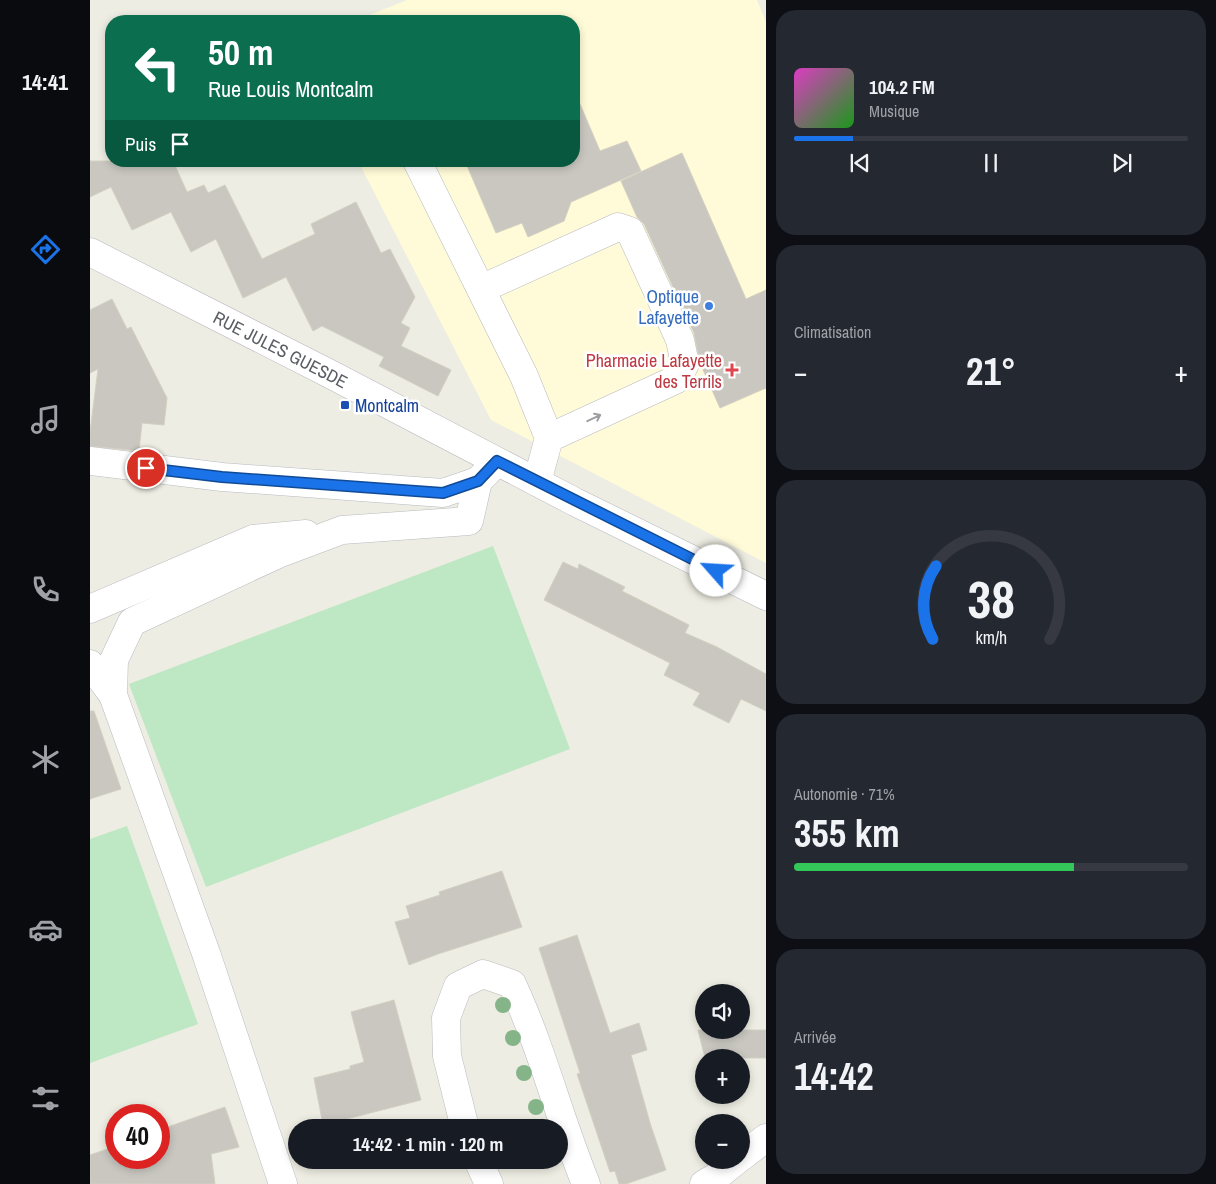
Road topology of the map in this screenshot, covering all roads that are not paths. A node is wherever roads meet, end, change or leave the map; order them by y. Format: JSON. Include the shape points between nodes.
{"nodes":[{"id":1,"x":420,"y":167,"type":"edge"},
{"id":2,"x":90,"y":252,"type":"edge"},
{"id":3,"x":481,"y":289,"type":"junction"},
{"id":4,"x":549,"y":438,"type":"junction"},
{"id":5,"x":90,"y":461,"type":"edge"},
{"id":6,"x":497,"y":461,"type":"junction"},
{"id":7,"x":478,"y":481,"type":"junction"},
{"id":8,"x":537,"y":482,"type":"junction"},
{"id":9,"x":342,"y":530,"type":"junction"},
{"id":10,"x":766,"y":596,"type":"edge"},
{"id":11,"x":90,"y":609,"type":"edge"},
{"id":12,"x":90,"y":664,"type":"edge"},
{"id":13,"x":113,"y":695,"type":"junction"},
{"id":14,"x":463,"y":1119,"type":"edge"},
{"id":15,"x":562,"y":1119,"type":"edge"},
{"id":16,"x":568,"y":1137,"type":"edge"},
{"id":17,"x":766,"y":1138,"type":"edge"},
{"id":18,"x":750,"y":1150,"type":"edge"},
{"id":19,"x":482,"y":1169,"type":"edge"},
{"id":20,"x":727,"y":1169,"type":"edge"},
{"id":21,"x":713,"y":1182,"type":"edge"},
{"id":22,"x":283,"y":1184,"type":"edge"},
{"id":23,"x":489,"y":1184,"type":"edge"},
{"id":24,"x":586,"y":1184,"type":"edge"}],
"edges":[{"from":1,"to":3,"type":"street"},
{"from":2,"to":6,"type":"street","name":"RUE JULES GUESDE"},
{"from":3,"to":4,"type":"street","via":[[524,376]]},
{"from":4,"to":3,"type":"street","one_way":true,"via":[[677,379],[685,364],[680,340],[630,231],[618,228]]},
{"from":4,"to":8,"type":"street"},
{"from":5,"to":7,"type":"street","via":[[222,477],[443,493]]},
{"from":6,"to":7,"type":"street"},
{"from":6,"to":8,"type":"street","name":"RUE JULES GUESDE"},
{"from":7,"to":9,"type":"street","via":[[470,521]]},
{"from":8,"to":10,"type":"street","name":"RUE JULES GUESDE"},
{"from":9,"to":11,"type":"street","via":[[253,539]]},
{"from":9,"to":13,"type":"street","via":[[278,554],[132,622],[114,660]]},
{"from":12,"to":13,"type":"street"},
{"from":13,"to":22,"type":"street","via":[[207,956]]},
{"from":14,"to":15,"type":"street","via":[[447,1056],[446,1018],[458,986],[483,974],[512,984]]},
{"from":16,"to":24,"type":"street"},
{"from":17,"to":18,"type":"street"},
{"from":19,"to":23,"type":"street"},
{"from":20,"to":21,"type":"street"}]}
